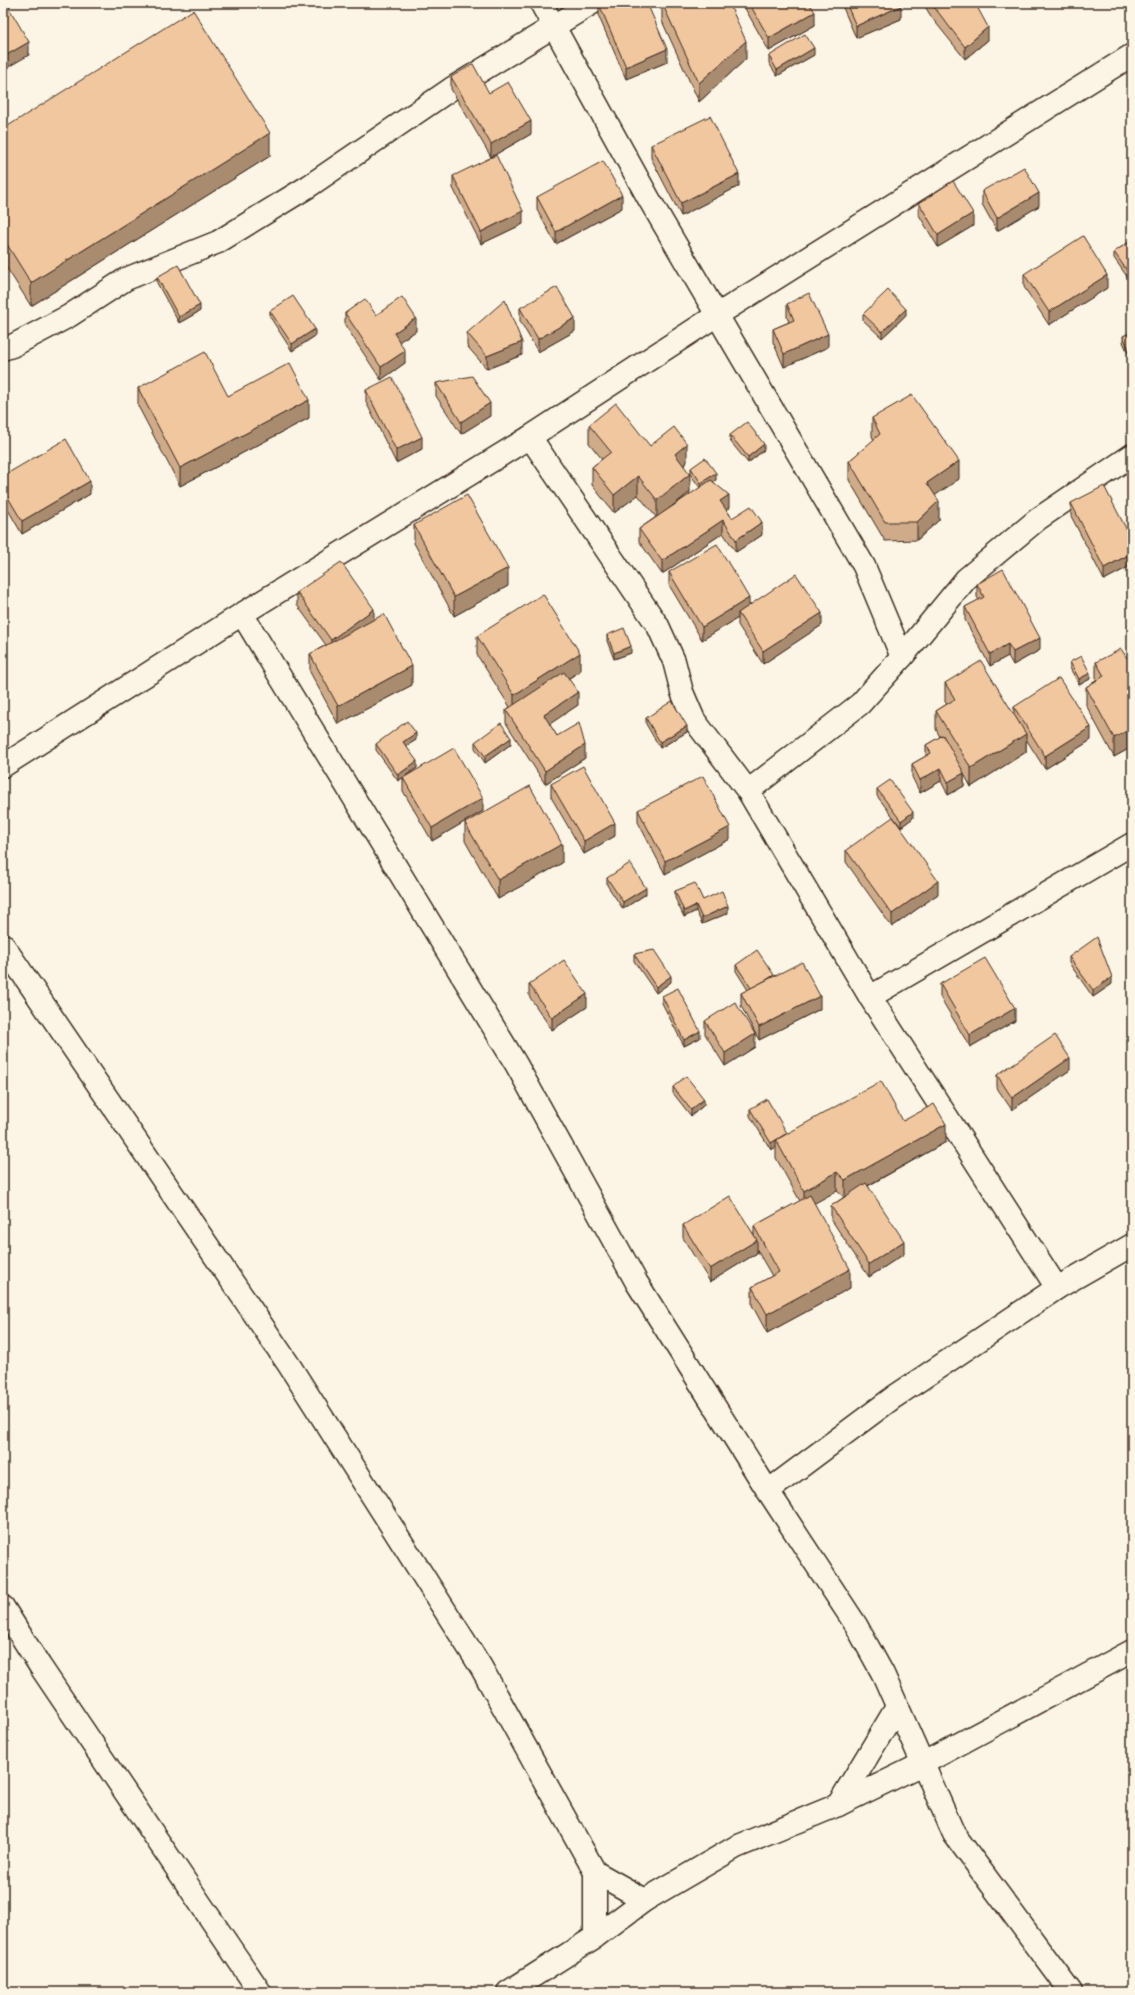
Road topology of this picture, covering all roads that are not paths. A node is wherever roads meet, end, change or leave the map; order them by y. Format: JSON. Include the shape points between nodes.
{"nodes":[{"id":1,"x":540,"y":3,"type":"edge"},
{"id":2,"x":592,"y":3,"type":"edge"},
{"id":3,"x":553,"y":26,"type":"junction"},
{"id":4,"x":1132,"y":55,"type":"edge"},
{"id":5,"x":717,"y":314,"type":"junction"},
{"id":6,"x":3,"y":349,"type":"edge"},
{"id":7,"x":530,"y":437,"type":"junction"},
{"id":8,"x":1132,"y":455,"type":"edge"},
{"id":9,"x":242,"y":614,"type":"junction"},
{"id":10,"x":902,"y":657,"type":"junction"},
{"id":11,"x":3,"y":766,"type":"edge"},
{"id":12,"x":748,"y":791,"type":"junction"},
{"id":13,"x":1132,"y":844,"type":"edge"},
{"id":14,"x":3,"y":945,"type":"edge"},
{"id":15,"x":870,"y":997,"type":"junction"},
{"id":16,"x":1132,"y":1245,"type":"edge"},
{"id":17,"x":1057,"y":1288,"type":"junction"},
{"id":18,"x":768,"y":1491,"type":"junction"},
{"id":19,"x":3,"y":1607,"type":"edge"},
{"id":20,"x":1132,"y":1651,"type":"edge"},
{"id":21,"x":897,"y":1707,"type":"junction"},
{"id":22,"x":922,"y":1764,"type":"junction"},
{"id":23,"x":838,"y":1805,"type":"junction"},
{"id":24,"x":595,"y":1872,"type":"junction"},
{"id":25,"x":645,"y":1900,"type":"junction"},
{"id":26,"x":595,"y":1937,"type":"junction"},
{"id":27,"x":260,"y":1992,"type":"edge"},
{"id":28,"x":508,"y":1992,"type":"edge"},
{"id":29,"x":1071,"y":1992,"type":"edge"}],
"edges":[{"from":1,"to":3,"type":"street"},
{"from":2,"to":3,"type":"street"},
{"from":3,"to":5,"type":"street","via":[[649,199]]},
{"from":3,"to":6,"type":"street","via":[[451,89],[309,186],[218,242],[126,279],[69,316]]},
{"from":4,"to":5,"type":"street"},
{"from":5,"to":7,"type":"street"},
{"from":5,"to":10,"type":"street","via":[[864,566]]},
{"from":7,"to":9,"type":"street"},
{"from":7,"to":12,"type":"street","via":[[658,626],[674,661],[682,692],[694,720]]},
{"from":8,"to":10,"type":"street","via":[[1038,519],[966,579]]},
{"from":9,"to":11,"type":"street"},
{"from":9,"to":18,"type":"street","via":[[516,1064],[637,1283]]},
{"from":10,"to":12,"type":"street","via":[[860,704]]},
{"from":12,"to":15,"type":"street"},
{"from":13,"to":15,"type":"street"},
{"from":14,"to":24,"type":"street","via":[[289,1365],[481,1668]]},
{"from":15,"to":17,"type":"street"},
{"from":16,"to":17,"type":"street"},
{"from":17,"to":18,"type":"street","via":[[894,1397]]},
{"from":18,"to":21,"type":"street","via":[[856,1625],[883,1674]]},
{"from":19,"to":27,"type":"street"},
{"from":20,"to":22,"type":"street"},
{"from":21,"to":22,"type":"street"},
{"from":21,"to":23,"type":"street"},
{"from":22,"to":23,"type":"street"},
{"from":22,"to":29,"type":"street","via":[[954,1834]]},
{"from":23,"to":25,"type":"street","via":[[736,1847]]},
{"from":24,"to":25,"type":"street"},
{"from":24,"to":26,"type":"street"},
{"from":25,"to":26,"type":"street"},
{"from":26,"to":28,"type":"street"}]}
